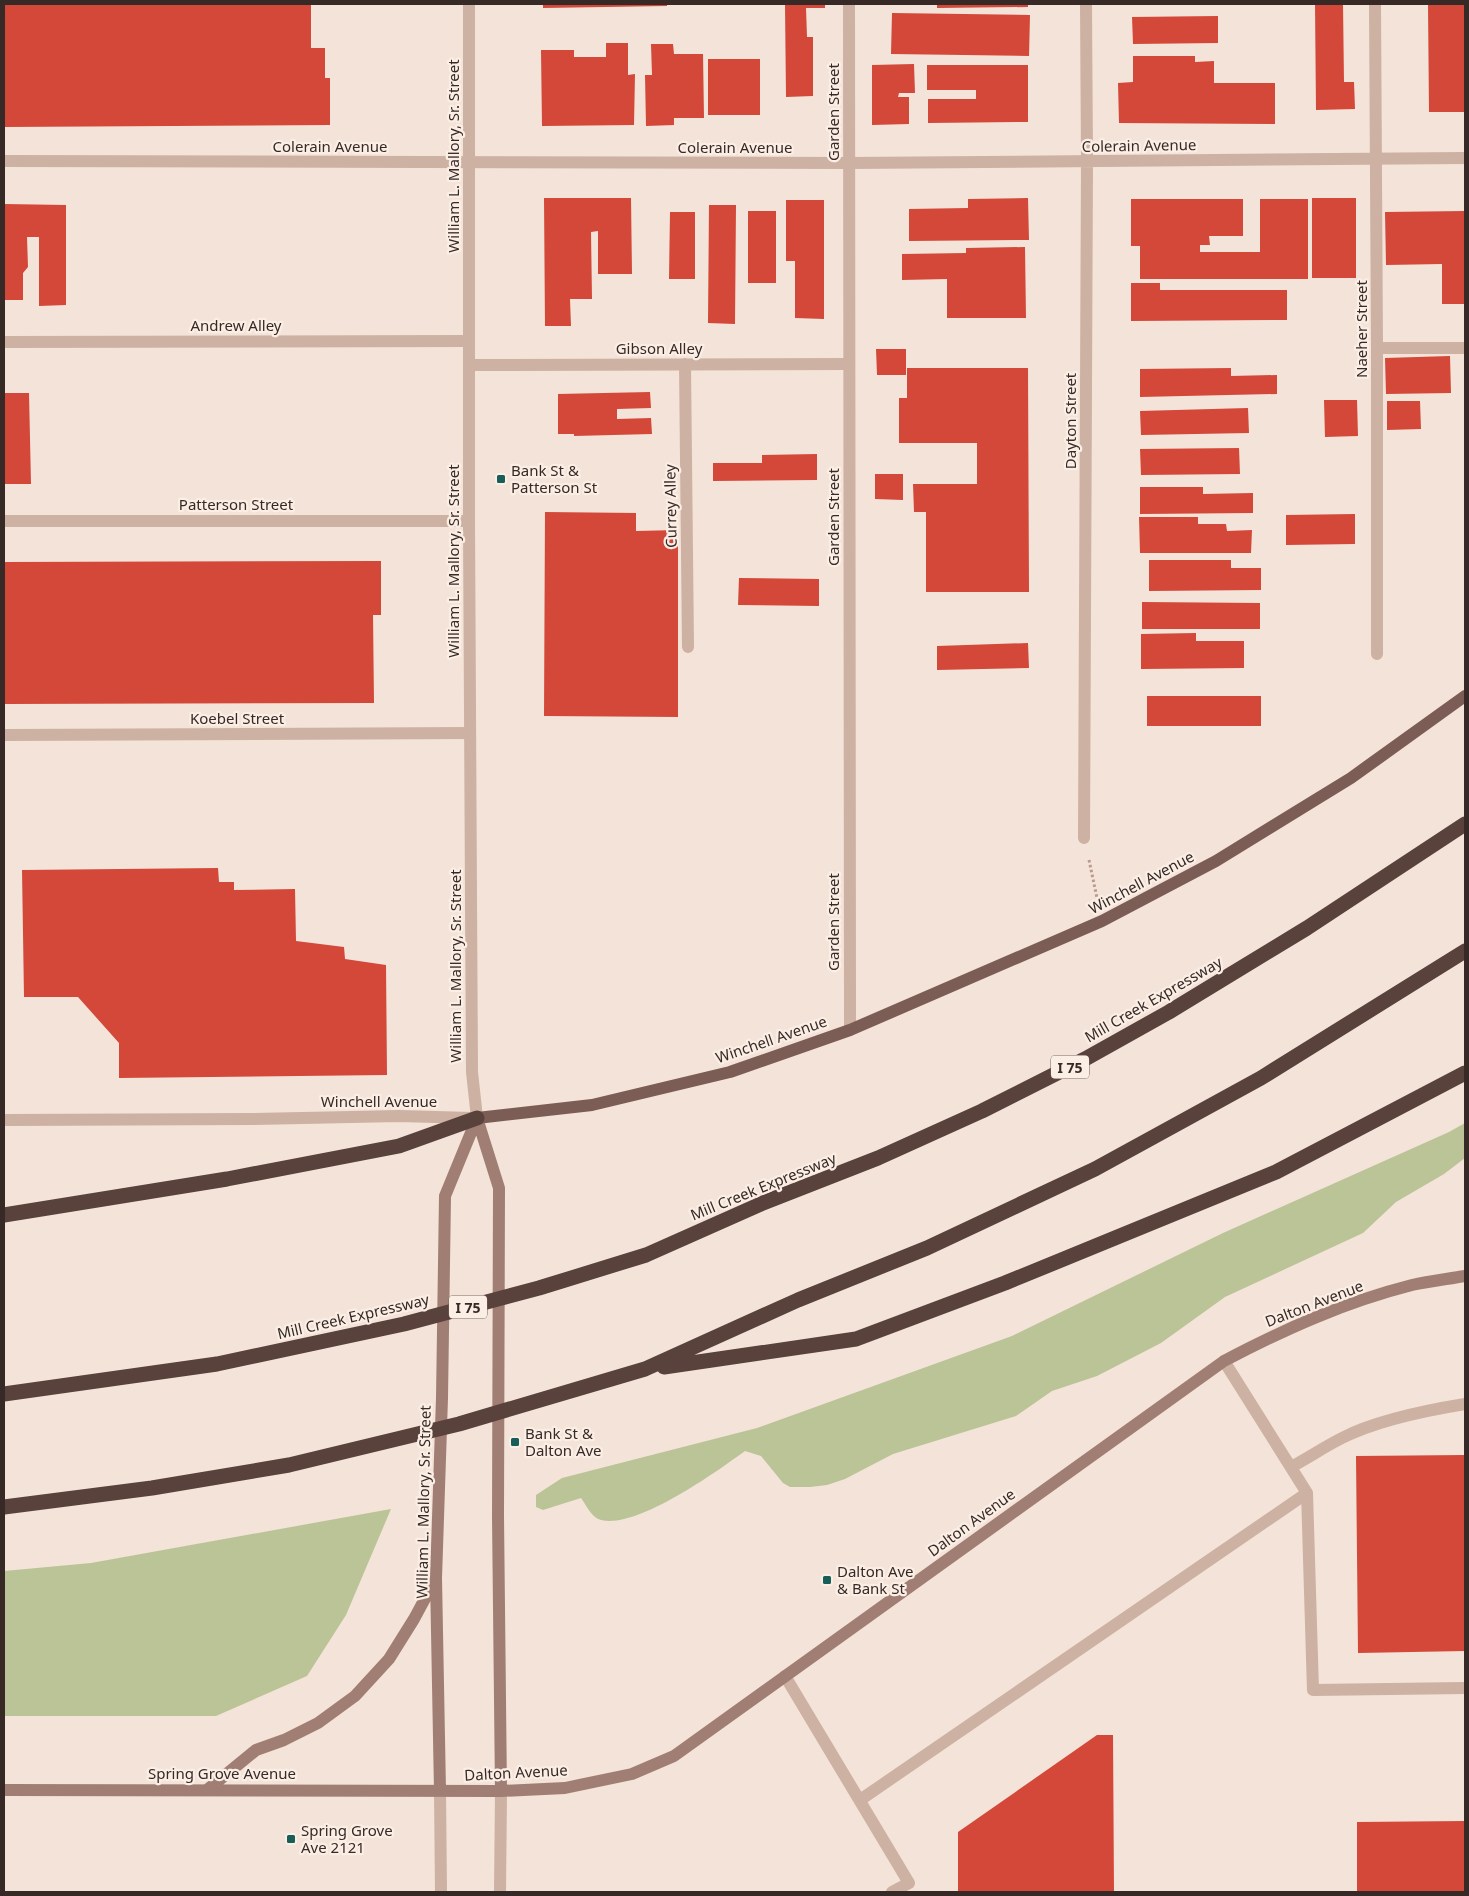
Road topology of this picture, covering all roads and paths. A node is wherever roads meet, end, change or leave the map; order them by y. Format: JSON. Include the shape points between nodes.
{"nodes":[{"id":1,"x":469,"y":4,"type":"edge"},
{"id":2,"x":849,"y":4,"type":"edge"},
{"id":3,"x":1086,"y":4,"type":"edge"},
{"id":4,"x":1375,"y":4,"type":"edge"},
{"id":5,"x":1377,"y":158,"type":"junction"},
{"id":6,"x":1465,"y":158,"type":"edge"},
{"id":7,"x":4,"y":161,"type":"edge"},
{"id":8,"x":469,"y":162,"type":"junction"},
{"id":9,"x":1087,"y":162,"type":"junction"},
{"id":10,"x":849,"y":163,"type":"junction"},
{"id":11,"x":469,"y":341,"type":"junction"},
{"id":12,"x":4,"y":342,"type":"edge"},
{"id":13,"x":1377,"y":348,"type":"junction"},
{"id":14,"x":1465,"y":348,"type":"edge"},
{"id":15,"x":686,"y":364,"type":"junction"},
{"id":16,"x":849,"y":364,"type":"junction"},
{"id":17,"x":469,"y":365,"type":"junction"},
{"id":18,"x":4,"y":521,"type":"edge"},
{"id":19,"x":469,"y":521,"type":"junction"},
{"id":20,"x":688,"y":647,"type":"dead end"},
{"id":21,"x":1377,"y":654,"type":"dead end"},
{"id":22,"x":1465,"y":696,"type":"edge"},
{"id":23,"x":470,"y":734,"type":"junction"},
{"id":24,"x":4,"y":735,"type":"edge"},
{"id":25,"x":1465,"y":824,"type":"edge"},
{"id":26,"x":1084,"y":838,"type":"joint"},
{"id":27,"x":1102,"y":921,"type":"junction"},
{"id":28,"x":1465,"y":951,"type":"edge"},
{"id":29,"x":850,"y":1030,"type":"junction"},
{"id":30,"x":1465,"y":1073,"type":"edge"},
{"id":31,"x":476,"y":1118,"type":"junction"},
{"id":32,"x":4,"y":1120,"type":"edge"},
{"id":33,"x":4,"y":1215,"type":"edge"},
{"id":34,"x":1465,"y":1276,"type":"edge"},
{"id":35,"x":1224,"y":1360,"type":"junction"},
{"id":36,"x":645,"y":1370,"type":"junction"},
{"id":37,"x":4,"y":1394,"type":"edge"},
{"id":38,"x":1465,"y":1404,"type":"edge"},
{"id":39,"x":1291,"y":1467,"type":"junction"},
{"id":40,"x":1307,"y":1492,"type":"junction"},
{"id":41,"x":4,"y":1507,"type":"edge"},
{"id":42,"x":436,"y":1578,"type":"junction"},
{"id":43,"x":786,"y":1676,"type":"junction"},
{"id":44,"x":1465,"y":1688,"type":"edge"},
{"id":45,"x":4,"y":1790,"type":"edge"},
{"id":46,"x":207,"y":1790,"type":"junction"},
{"id":47,"x":501,"y":1790,"type":"junction"},
{"id":48,"x":440,"y":1791,"type":"junction"},
{"id":49,"x":860,"y":1800,"type":"junction"},
{"id":50,"x":441,"y":1892,"type":"edge"},
{"id":51,"x":500,"y":1892,"type":"edge"},
{"id":52,"x":892,"y":1892,"type":"edge"}],
"edges":[{"from":1,"to":8,"type":"street","name":"William L. Mallory, Sr. Street"},
{"from":2,"to":10,"type":"street","name":"Garden Street"},
{"from":3,"to":9,"type":"street","name":"Dayton Street"},
{"from":4,"to":5,"type":"street","name":"Naeher Street"},
{"from":5,"to":6,"type":"street","name":"Colerain Avenue"},
{"from":5,"to":9,"type":"street","name":"Colerain Avenue"},
{"from":5,"to":13,"type":"street","name":"Naeher Street"},
{"from":7,"to":8,"type":"street","name":"Colerain Avenue"},
{"from":8,"to":10,"type":"street","name":"Colerain Avenue"},
{"from":8,"to":11,"type":"street","name":"William L. Mallory, Sr. Street"},
{"from":9,"to":10,"type":"street","name":"Colerain Avenue"},
{"from":9,"to":26,"type":"street","name":"Dayton Street"},
{"from":10,"to":16,"type":"street","name":"Garden Street"},
{"from":11,"to":12,"type":"street","name":"Andrew Alley"},
{"from":11,"to":17,"type":"street","name":"William L. Mallory, Sr. Street"},
{"from":13,"to":14,"type":"street"},
{"from":13,"to":21,"type":"street","name":"Naeher Street"},
{"from":15,"to":16,"type":"street","name":"Gibson Alley"},
{"from":15,"to":17,"type":"street","name":"Gibson Alley"},
{"from":15,"to":20,"type":"street","name":"Currey Alley"},
{"from":16,"to":29,"type":"street","name":"Garden Street"},
{"from":17,"to":19,"type":"street","name":"William L. Mallory, Sr. Street"},
{"from":18,"to":19,"type":"street","name":"Patterson Street"},
{"from":19,"to":23,"type":"street","name":"William L. Mallory, Sr. Street"},
{"from":22,"to":27,"type":"main road","name":"Winchell Avenue","via":[[1351,778],[1216,861]]},
{"from":23,"to":24,"type":"street","name":"Koebel Street"},
{"from":23,"to":31,"type":"street","name":"William L. Mallory, Sr. Street","via":[[472,1072]]},
{"from":25,"to":37,"type":"highway","name":"Mill Creek Expressway","number":"I 75","via":[[1307,928],[1085,1059],[878,1158],[763,1203],[646,1255],[404,1324],[217,1364]]},
{"from":26,"to":27,"type":"path"},
{"from":27,"to":29,"type":"main road","name":"Winchell Avenue"},
{"from":28,"to":36,"type":"highway","via":[[1261,1078],[1095,1169],[927,1248],[798,1300]]},
{"from":29,"to":31,"type":"main road","name":"Winchell Avenue","via":[[730,1072],[592,1105]]},
{"from":30,"to":36,"type":"highway","via":[[1276,1172],[1006,1283],[856,1339]]},
{"from":31,"to":32,"type":"street","name":"Winchell Avenue"},
{"from":31,"to":33,"type":"highway","via":[[399,1146],[227,1179]]},
{"from":31,"to":42,"type":"main road","name":"William L. Mallory, Sr. Street","via":[[445,1196]]},
{"from":31,"to":47,"type":"main road","name":"William L. Mallory, Sr. Street","via":[[498,1188]]},
{"from":34,"to":35,"type":"main road","name":"Dalton Avenue","via":[[1414,1285],[1352,1303],[1278,1332]]},
{"from":35,"to":39,"type":"street"},
{"from":35,"to":43,"type":"main road","name":"Dalton Avenue"},
{"from":36,"to":41,"type":"highway","via":[[459,1424],[289,1464],[152,1488]]},
{"from":38,"to":39,"type":"street","via":[[1371,1427],[1343,1438]]},
{"from":39,"to":40,"type":"street"},
{"from":40,"to":44,"type":"street","via":[[1313,1690]]},
{"from":40,"to":49,"type":"street"},
{"from":42,"to":46,"type":"main road","via":[[389,1659],[355,1696],[318,1723],[256,1750]]},
{"from":42,"to":48,"type":"main road","name":"William L. Mallory, Sr. Street"},
{"from":43,"to":47,"type":"main road","name":"Dalton Avenue","via":[[674,1756],[632,1774],[565,1788]]},
{"from":43,"to":49,"type":"street"},
{"from":45,"to":46,"type":"main road","name":"Spring Grove Avenue"},
{"from":46,"to":48,"type":"main road","name":"Spring Grove Avenue"},
{"from":47,"to":48,"type":"main road","name":"Dalton Avenue"},
{"from":47,"to":51,"type":"street","name":"William L. Mallory, Sr. Street"},
{"from":48,"to":50,"type":"street","name":"William L. Mallory, Sr. Street"},
{"from":49,"to":52,"type":"street","via":[[909,1883]]}]}
